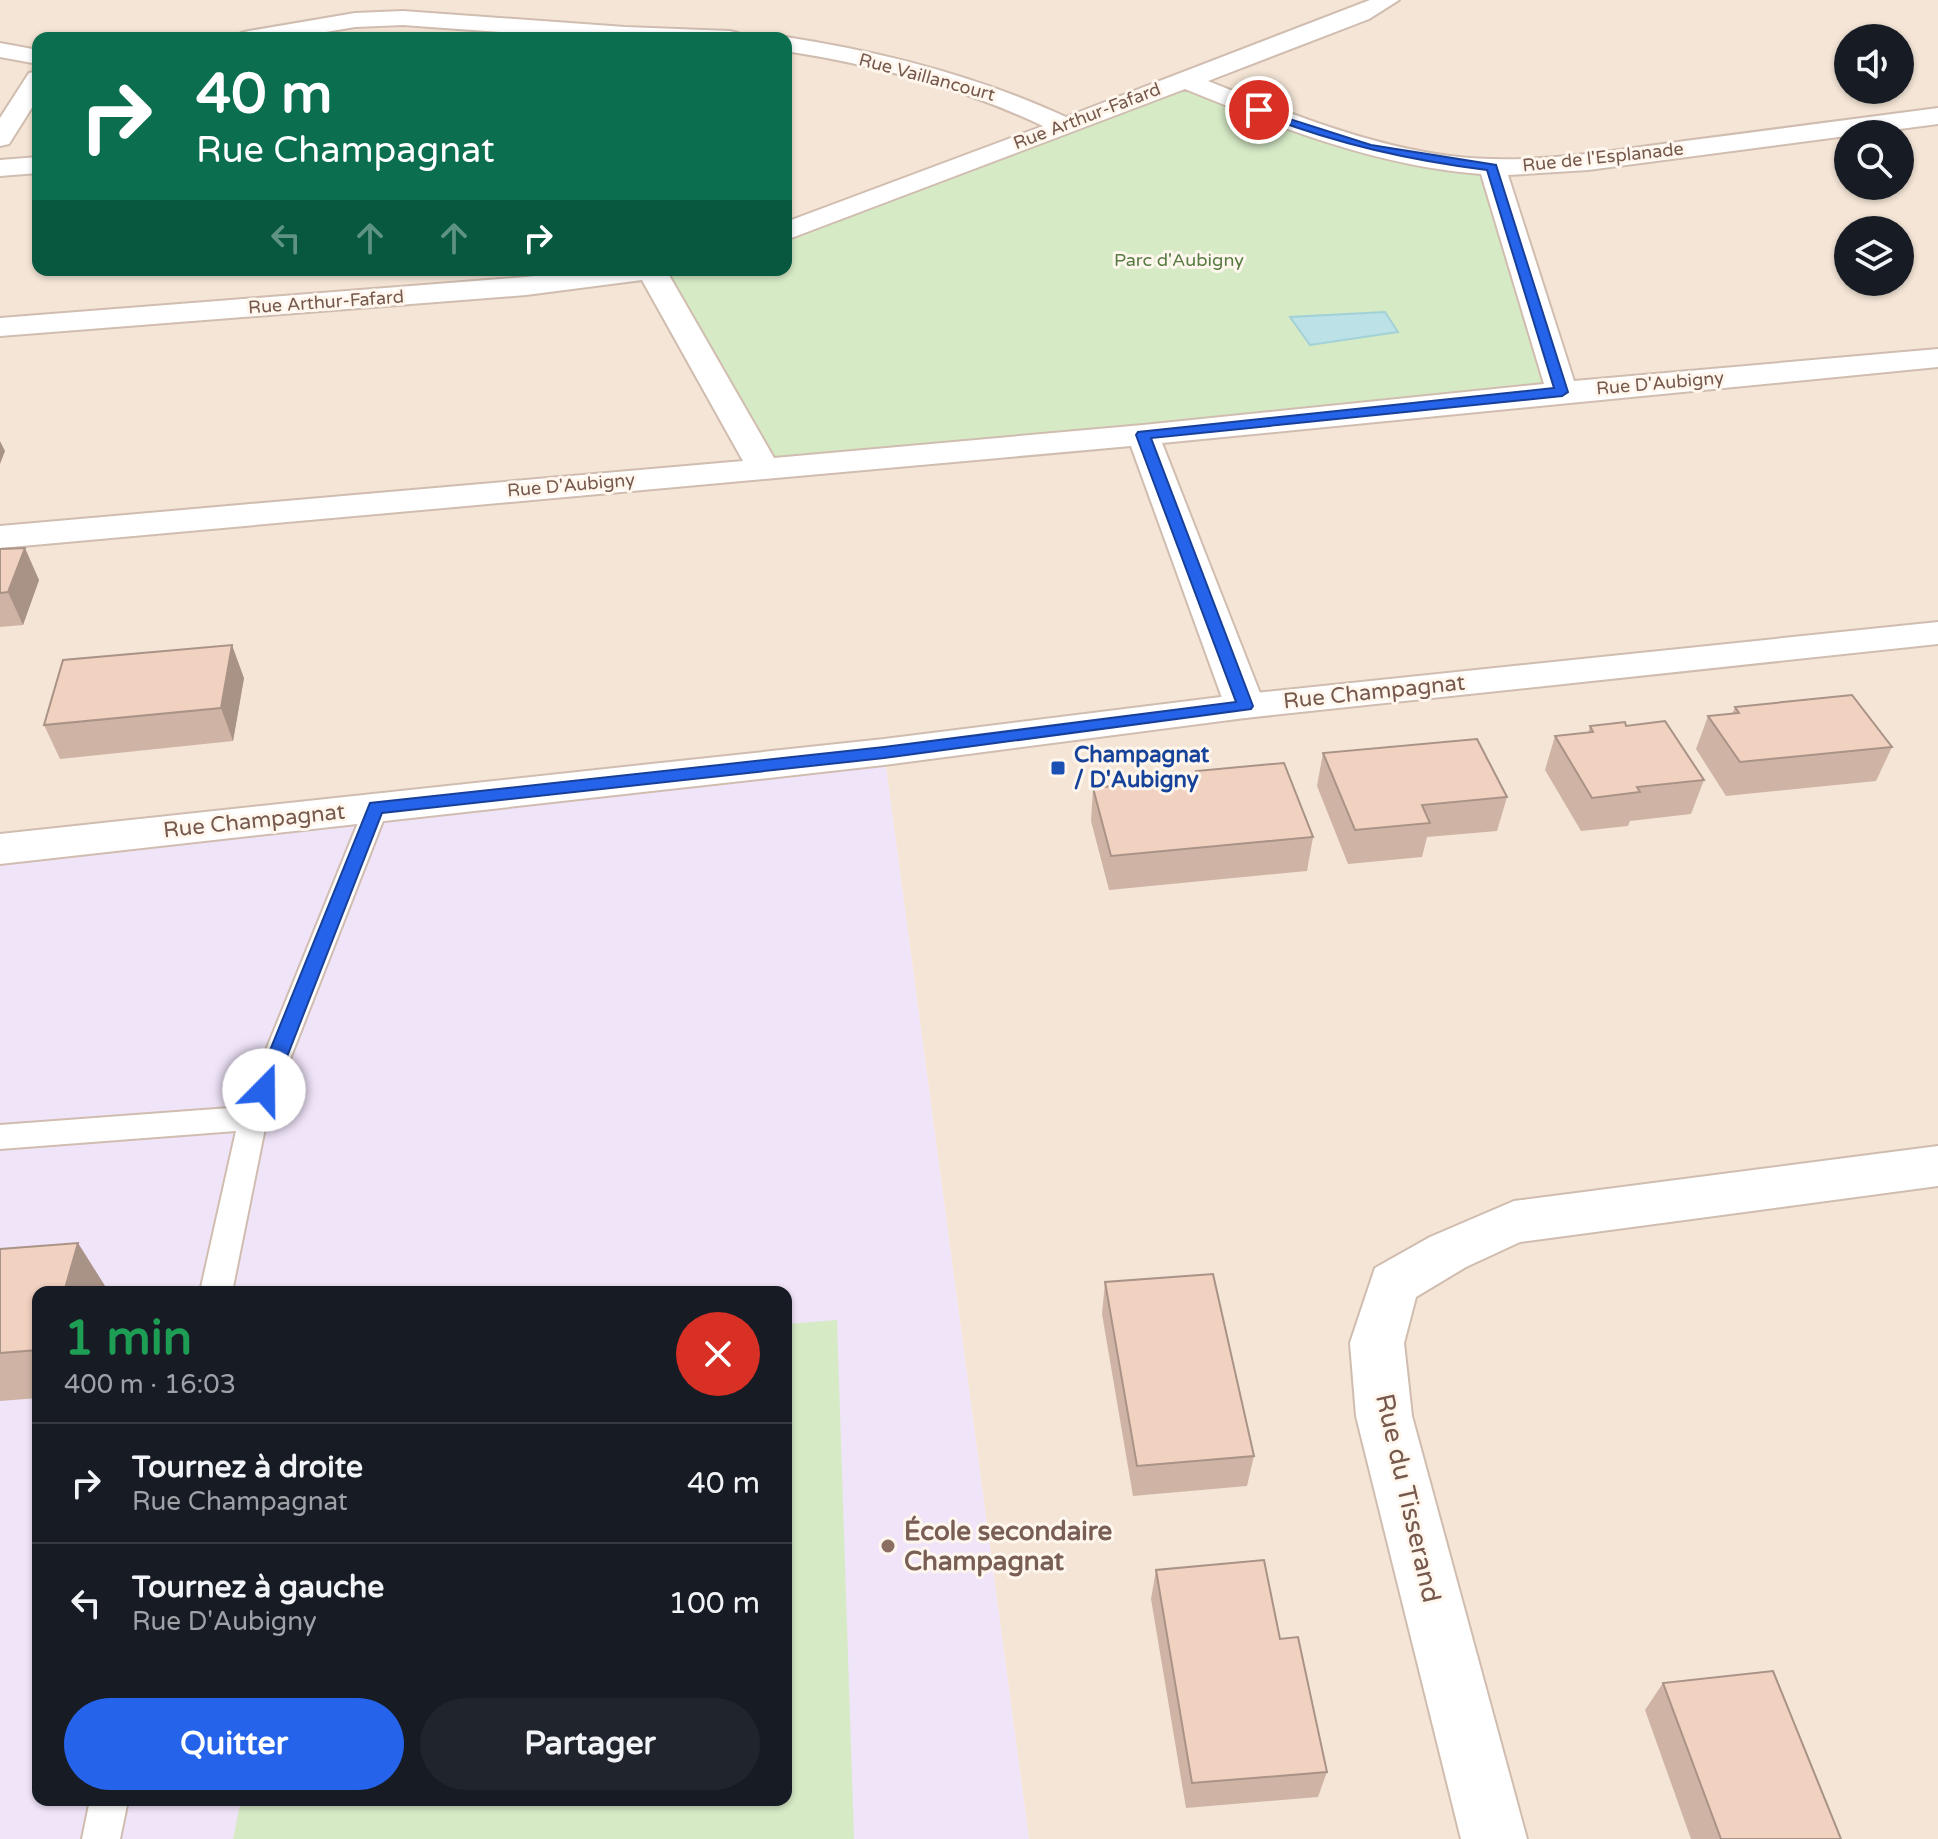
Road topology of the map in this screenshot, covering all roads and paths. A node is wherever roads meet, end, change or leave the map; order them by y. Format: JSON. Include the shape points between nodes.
{"nodes":[{"id":1,"x":1388,"y":0,"type":"edge"},
{"id":2,"x":284,"y":32,"type":"edge"},
{"id":3,"x":584,"y":32,"type":"edge"},
{"id":4,"x":792,"y":48,"type":"edge"},
{"id":5,"x":0,"y":50,"type":"edge"},
{"id":6,"x":32,"y":56,"type":"edge"},
{"id":7,"x":1184,"y":80,"type":"junction"},
{"id":8,"x":32,"y":87,"type":"edge"},
{"id":9,"x":1938,"y":116,"type":"edge"},
{"id":10,"x":1063,"y":125,"type":"junction"},
{"id":11,"x":0,"y":138,"type":"edge"},
{"id":12,"x":32,"y":165,"type":"edge"},
{"id":13,"x":1492,"y":167,"type":"junction"},
{"id":14,"x":0,"y":168,"type":"edge"},
{"id":15,"x":792,"y":230,"type":"edge"},
{"id":16,"x":604,"y":276,"type":"edge"},
{"id":17,"x":654,"y":276,"type":"edge"},
{"id":18,"x":0,"y":327,"type":"edge"},
{"id":19,"x":1938,"y":358,"type":"edge"},
{"id":20,"x":1562,"y":392,"type":"junction"},
{"id":21,"x":1143,"y":435,"type":"junction"},
{"id":22,"x":763,"y":467,"type":"junction"},
{"id":23,"x":0,"y":537,"type":"edge"},
{"id":24,"x":1938,"y":633,"type":"edge"},
{"id":25,"x":1245,"y":706,"type":"junction"},
{"id":26,"x":376,"y":808,"type":"junction"},
{"id":27,"x":0,"y":849,"type":"edge"},
{"id":28,"x":253,"y":1118,"type":"junction"},
{"id":29,"x":0,"y":1137,"type":"edge"},
{"id":30,"x":1938,"y":1166,"type":"edge"},
{"id":31,"x":217,"y":1286,"type":"edge"},
{"id":32,"x":108,"y":1806,"type":"edge"},
{"id":33,"x":101,"y":1839,"type":"edge"},
{"id":34,"x":1494,"y":1839,"type":"edge"}],
"edges":[{"from":1,"to":7,"type":"street","name":"Rue Arthur-Fafard"},
{"from":2,"to":3,"type":"street","via":[[403,18]]},
{"from":4,"to":10,"type":"street","name":"Rue Vaillancourt","via":[[966,84]]},
{"from":5,"to":6,"type":"street"},
{"from":7,"to":10,"type":"street","name":"Rue Arthur-Fafard"},
{"from":7,"to":13,"type":"street","name":"Rue de l'Esplanade","via":[[1370,148]]},
{"from":8,"to":11,"type":"street"},
{"from":9,"to":13,"type":"street","name":"Rue de l'Esplanade","via":[[1611,159]]},
{"from":10,"to":15,"type":"street","name":"Rue Arthur-Fafard"},
{"from":12,"to":14,"type":"street"},
{"from":13,"to":20,"type":"street"},
{"from":16,"to":18,"type":"street","name":"Rue Arthur-Fafard"},
{"from":17,"to":22,"type":"street","name":"Rue Arthur-Fafard"},
{"from":19,"to":20,"type":"street","name":"Rue D'Aubigny"},
{"from":20,"to":21,"type":"street","name":"Rue D'Aubigny"},
{"from":21,"to":22,"type":"street","name":"Rue D'Aubigny"},
{"from":21,"to":25,"type":"street"},
{"from":22,"to":23,"type":"street","name":"Rue D'Aubigny"},
{"from":24,"to":25,"type":"street","name":"Rue Champagnat"},
{"from":25,"to":26,"type":"street","name":"Rue Champagnat"},
{"from":26,"to":27,"type":"street","name":"Rue Champagnat"},
{"from":26,"to":28,"type":"lane"},
{"from":28,"to":29,"type":"lane"},
{"from":28,"to":31,"type":"lane"},
{"from":30,"to":34,"type":"street","name":"Rue du Tisserand","via":[[1514,1222],[1394,1284],[1377,1343],[1384,1416]]},
{"from":32,"to":33,"type":"lane"}]}
